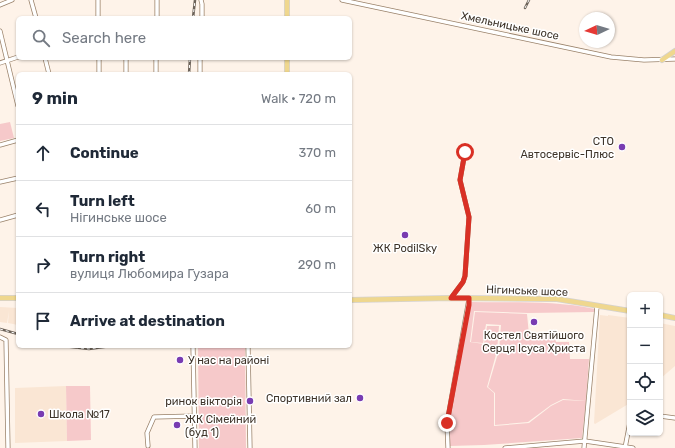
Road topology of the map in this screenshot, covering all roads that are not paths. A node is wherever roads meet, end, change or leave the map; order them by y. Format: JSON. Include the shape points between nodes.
{"nodes":[{"id":1,"x":12,"y":0,"type":"edge"},
{"id":2,"x":31,"y":0,"type":"edge"},
{"id":3,"x":98,"y":0,"type":"edge"},
{"id":4,"x":157,"y":0,"type":"edge"},
{"id":5,"x":201,"y":0,"type":"edge"},
{"id":6,"x":287,"y":0,"type":"edge"},
{"id":7,"x":342,"y":0,"type":"edge"},
{"id":8,"x":0,"y":5,"type":"edge"},
{"id":9,"x":35,"y":16,"type":"edge"},
{"id":10,"x":98,"y":16,"type":"edge"},
{"id":11,"x":157,"y":16,"type":"edge"},
{"id":12,"x":202,"y":16,"type":"edge"},
{"id":13,"x":287,"y":16,"type":"edge"},
{"id":14,"x":0,"y":30,"type":"edge"},
{"id":15,"x":675,"y":51,"type":"edge"},
{"id":16,"x":16,"y":58,"type":"edge"},
{"id":17,"x":675,"y":58,"type":"edge"},
{"id":18,"x":7,"y":60,"type":"junction"},
{"id":19,"x":45,"y":60,"type":"edge"},
{"id":20,"x":99,"y":60,"type":"edge"},
{"id":21,"x":126,"y":60,"type":"edge"},
{"id":22,"x":156,"y":60,"type":"edge"},
{"id":23,"x":200,"y":60,"type":"edge"},
{"id":24,"x":287,"y":60,"type":"edge"},
{"id":25,"x":662,"y":60,"type":"junction"},
{"id":26,"x":0,"y":63,"type":"edge"},
{"id":27,"x":48,"y":72,"type":"edge"},
{"id":28,"x":99,"y":72,"type":"edge"},
{"id":29,"x":126,"y":72,"type":"edge"},
{"id":30,"x":156,"y":72,"type":"edge"},
{"id":31,"x":200,"y":72,"type":"edge"},
{"id":32,"x":287,"y":72,"type":"edge"},
{"id":33,"x":16,"y":98,"type":"edge"},
{"id":34,"x":16,"y":141,"type":"edge"},
{"id":35,"x":0,"y":145,"type":"edge"},
{"id":36,"x":465,"y":152,"type":"dead end"},
{"id":37,"x":16,"y":178,"type":"edge"},
{"id":38,"x":0,"y":182,"type":"edge"},
{"id":39,"x":16,"y":216,"type":"edge"},
{"id":40,"x":0,"y":220,"type":"edge"},
{"id":41,"x":0,"y":298,"type":"edge"},
{"id":42,"x":16,"y":298,"type":"edge"},
{"id":43,"x":451,"y":298,"type":"junction"},
{"id":44,"x":469,"y":298,"type":"junction"},
{"id":45,"x":352,"y":300,"type":"edge"},
{"id":46,"x":597,"y":306,"type":"junction"},
{"id":47,"x":627,"y":311,"type":"edge"},
{"id":48,"x":663,"y":316,"type":"edge"},
{"id":49,"x":675,"y":318,"type":"edge"},
{"id":50,"x":0,"y":337,"type":"edge"},
{"id":51,"x":193,"y":348,"type":"edge"},
{"id":52,"x":248,"y":348,"type":"edge"},
{"id":53,"x":195,"y":416,"type":"junction"},
{"id":54,"x":663,"y":416,"type":"edge"},
{"id":55,"x":675,"y":418,"type":"edge"},
{"id":56,"x":628,"y":436,"type":"edge"},
{"id":57,"x":585,"y":441,"type":"junction"},
{"id":58,"x":148,"y":446,"type":"dead end"},
{"id":59,"x":626,"y":447,"type":"edge"},
{"id":60,"x":8,"y":448,"type":"edge"},
{"id":61,"x":195,"y":448,"type":"edge"},
{"id":62,"x":250,"y":448,"type":"edge"},
{"id":63,"x":448,"y":448,"type":"edge"},
{"id":64,"x":505,"y":448,"type":"edge"},
{"id":65,"x":584,"y":448,"type":"edge"},
{"id":66,"x":633,"y":448,"type":"edge"}],
"edges":[{"from":1,"to":8,"type":"street"},
{"from":2,"to":9,"type":"street"},
{"from":3,"to":10,"type":"street"},
{"from":4,"to":11,"type":"street"},
{"from":5,"to":12,"type":"street"},
{"from":6,"to":13,"type":"main road"},
{"from":7,"to":25,"type":"street","name":"Хмельницьке шосе","via":[[611,57]]},
{"from":14,"to":18,"type":"street"},
{"from":15,"to":25,"type":"main road"},
{"from":16,"to":18,"type":"street"},
{"from":17,"to":25,"type":"street","name":"Хмельницьке шосе"},
{"from":18,"to":26,"type":"street"},
{"from":18,"to":33,"type":"street"},
{"from":19,"to":27,"type":"street"},
{"from":20,"to":28,"type":"street"},
{"from":21,"to":29,"type":"street"},
{"from":22,"to":30,"type":"street"},
{"from":23,"to":31,"type":"street"},
{"from":24,"to":32,"type":"main road"},
{"from":34,"to":35,"type":"street"},
{"from":36,"to":43,"type":"street","via":[[460,180],[469,217],[465,276]]},
{"from":37,"to":38,"type":"street"},
{"from":39,"to":40,"type":"street"},
{"from":41,"to":42,"type":"main road"},
{"from":43,"to":44,"type":"main road","name":"Нігинське шосе"},
{"from":43,"to":45,"type":"main road","name":"Нігинське шосе"},
{"from":44,"to":46,"type":"main road","name":"Нігинське шосе","via":[[557,300]]},
{"from":44,"to":63,"type":"street","via":[[447,423]]},
{"from":46,"to":47,"type":"main road","name":"Нігинське шосе"},
{"from":46,"to":57,"type":"street"},
{"from":48,"to":49,"type":"main road"},
{"from":50,"to":60,"type":"street","via":[[6,340]]},
{"from":51,"to":53,"type":"street"},
{"from":52,"to":62,"type":"street"},
{"from":53,"to":58,"type":"street","via":[[154,417],[147,433]]},
{"from":53,"to":61,"type":"street"},
{"from":54,"to":55,"type":"street"},
{"from":56,"to":59,"type":"street"},
{"from":57,"to":59,"type":"street"},
{"from":57,"to":64,"type":"street"},
{"from":57,"to":65,"type":"street"},
{"from":59,"to":66,"type":"street"}]}
